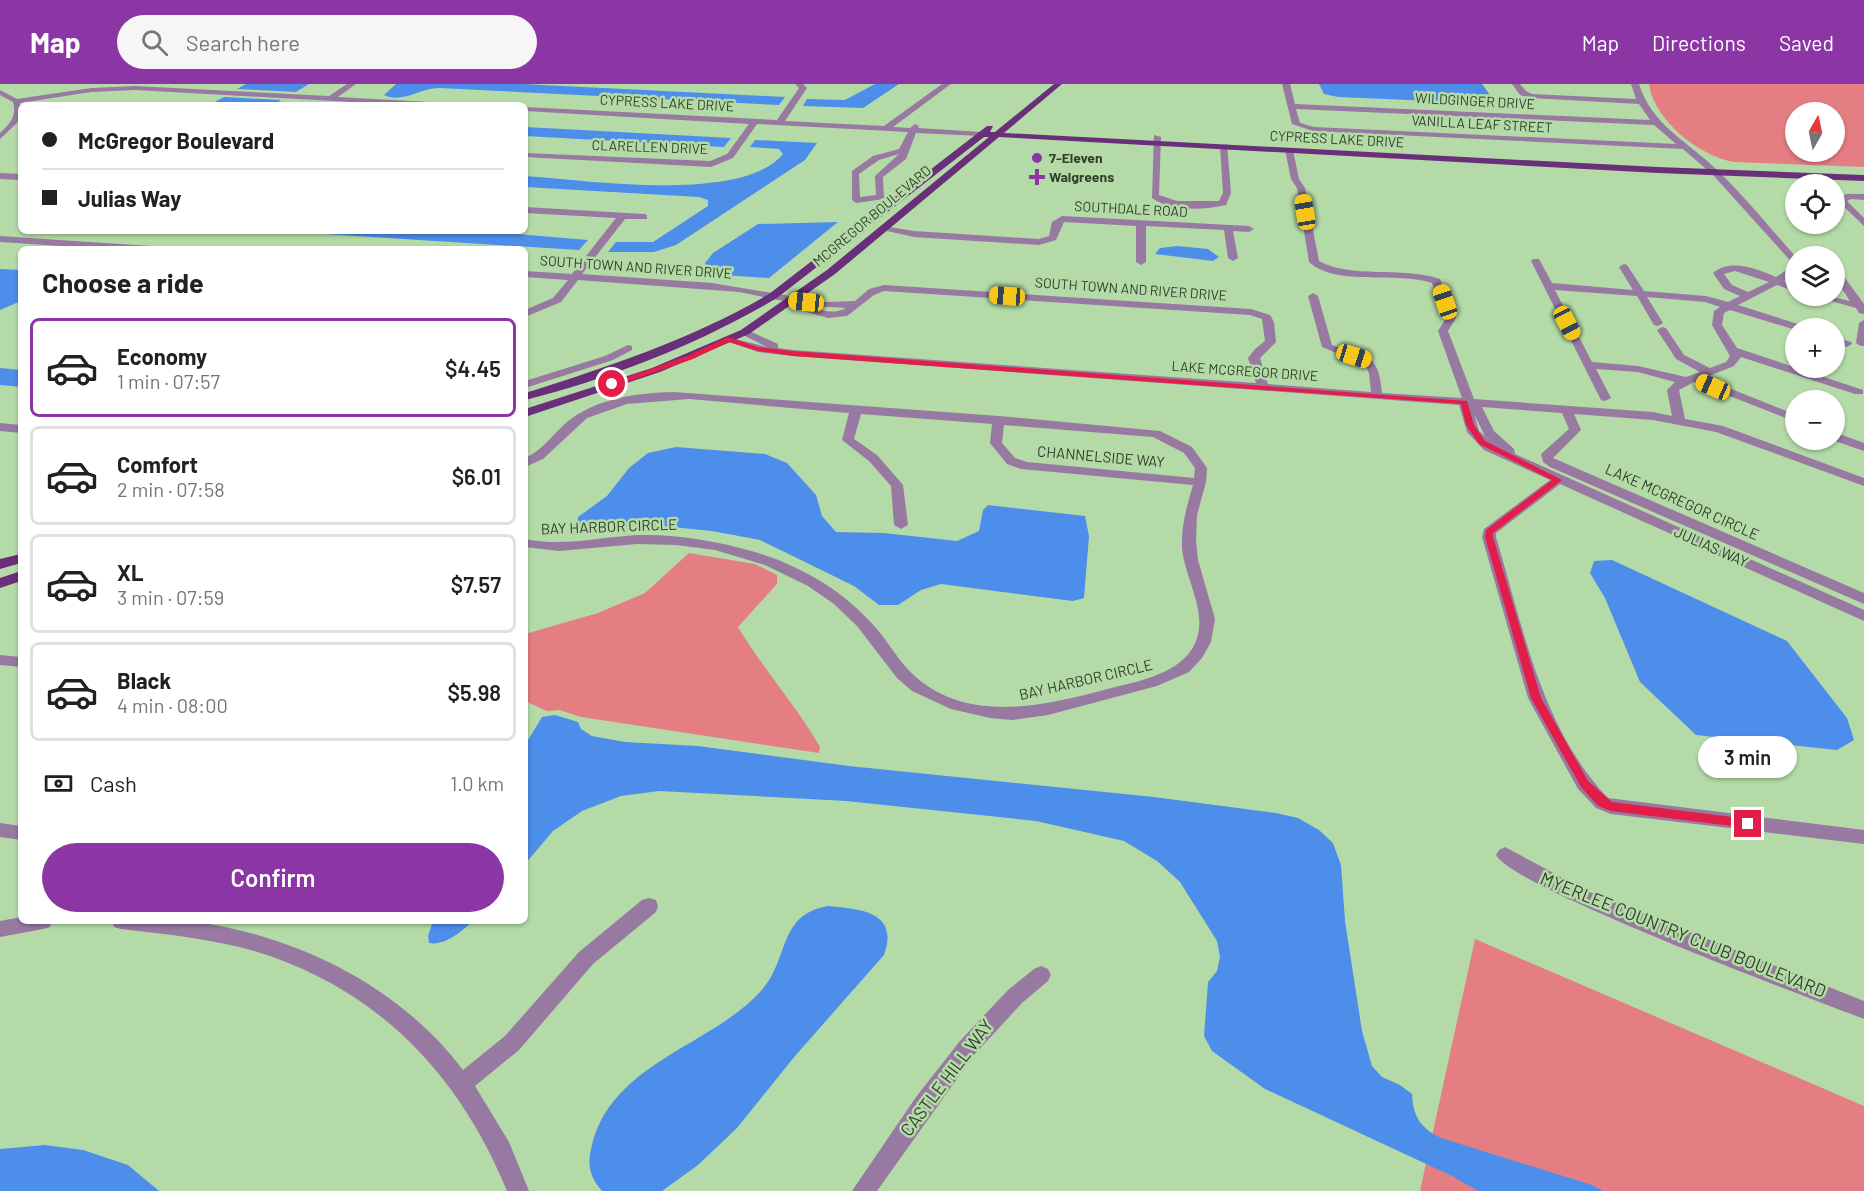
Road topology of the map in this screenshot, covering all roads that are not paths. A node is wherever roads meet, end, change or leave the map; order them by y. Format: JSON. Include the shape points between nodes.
{"nodes":[{"id":1,"x":201,"y":84,"type":"edge"},
{"id":2,"x":352,"y":84,"type":"edge"},
{"id":3,"x":800,"y":84,"type":"edge"},
{"id":4,"x":947,"y":84,"type":"edge"},
{"id":5,"x":1045,"y":84,"type":"edge"},
{"id":6,"x":1058,"y":84,"type":"edge"},
{"id":7,"x":1286,"y":84,"type":"edge"},
{"id":8,"x":1516,"y":84,"type":"edge"},
{"id":9,"x":1635,"y":84,"type":"edge"},
{"id":10,"x":189,"y":91,"type":"junction"},
{"id":11,"x":0,"y":92,"type":"edge"},
{"id":12,"x":331,"y":98,"type":"junction"},
{"id":13,"x":16,"y":101,"type":"junction"},
{"id":14,"x":325,"y":102,"type":"edge"},
{"id":15,"x":397,"y":102,"type":"edge"},
{"id":16,"x":1641,"y":102,"type":"junction"},
{"id":17,"x":1292,"y":106,"type":"junction"},
{"id":18,"x":18,"y":107,"type":"edge"},
{"id":19,"x":528,"y":109,"type":"edge"},
{"id":20,"x":18,"y":114,"type":"edge"},
{"id":21,"x":755,"y":121,"type":"junction"},
{"id":22,"x":780,"y":122,"type":"junction"},
{"id":23,"x":1658,"y":123,"type":"junction"},
{"id":24,"x":887,"y":127,"type":"junction"},
{"id":25,"x":914,"y":128,"type":"junction"},
{"id":26,"x":985,"y":131,"type":"junction"},
{"id":27,"x":18,"y":132,"type":"edge"},
{"id":28,"x":1000,"y":132,"type":"junction"},
{"id":29,"x":2,"y":135,"type":"edge"},
{"id":30,"x":1157,"y":140,"type":"junction"},
{"id":31,"x":1224,"y":146,"type":"junction"},
{"id":32,"x":1685,"y":147,"type":"junction"},
{"id":33,"x":904,"y":148,"type":"junction"},
{"id":34,"x":1293,"y":150,"type":"junction"},
{"id":35,"x":1410,"y":153,"type":"junction"},
{"id":36,"x":528,"y":155,"type":"edge"},
{"id":37,"x":1708,"y":165,"type":"junction"},
{"id":38,"x":1864,"y":171,"type":"edge"},
{"id":39,"x":1716,"y":173,"type":"junction"},
{"id":40,"x":0,"y":176,"type":"edge"},
{"id":41,"x":18,"y":177,"type":"edge"},
{"id":42,"x":1864,"y":178,"type":"edge"},
{"id":43,"x":908,"y":190,"type":"junction"},
{"id":44,"x":1864,"y":196,"type":"edge"},
{"id":45,"x":528,"y":210,"type":"edge"},
{"id":46,"x":622,"y":216,"type":"junction"},
{"id":47,"x":645,"y":217,"type":"dead end"},
{"id":48,"x":1141,"y":223,"type":"junction"},
{"id":49,"x":1864,"y":223,"type":"edge"},
{"id":50,"x":1228,"y":228,"type":"junction"},
{"id":51,"x":883,"y":229,"type":"junction"},
{"id":52,"x":1249,"y":229,"type":"dead end"},
{"id":53,"x":0,"y":239,"type":"edge"},
{"id":54,"x":105,"y":246,"type":"edge"},
{"id":55,"x":1785,"y":257,"type":"edge"},
{"id":56,"x":1233,"y":258,"type":"dead end"},
{"id":57,"x":1536,"y":261,"type":"dead end"},
{"id":58,"x":1141,"y":262,"type":"dead end"},
{"id":59,"x":1624,"y":267,"type":"dead end"},
{"id":60,"x":528,"y":274,"type":"edge"},
{"id":61,"x":1785,"y":276,"type":"edge"},
{"id":62,"x":572,"y":278,"type":"junction"},
{"id":63,"x":1778,"y":281,"type":"junction"},
{"id":64,"x":1785,"y":284,"type":"edge"},
{"id":65,"x":1549,"y":286,"type":"junction"},
{"id":66,"x":1845,"y":286,"type":"edge"},
{"id":67,"x":1639,"y":293,"type":"junction"},
{"id":68,"x":773,"y":296,"type":"junction"},
{"id":69,"x":1313,"y":296,"type":"dead end"},
{"id":70,"x":1746,"y":296,"type":"junction"},
{"id":71,"x":793,"y":301,"type":"junction"},
{"id":72,"x":1728,"y":305,"type":"junction"},
{"id":73,"x":1845,"y":305,"type":"edge"},
{"id":74,"x":1862,"y":310,"type":"edge"},
{"id":75,"x":528,"y":313,"type":"edge"},
{"id":76,"x":1785,"y":323,"type":"edge"},
{"id":77,"x":1864,"y":323,"type":"edge"},
{"id":78,"x":745,"y":332,"type":"junction"},
{"id":79,"x":728,"y":340,"type":"junction"},
{"id":80,"x":1861,"y":343,"type":"dead end"},
{"id":81,"x":628,"y":348,"type":"dead end"},
{"id":82,"x":1734,"y":351,"type":"junction"},
{"id":83,"x":793,"y":353,"type":"junction"},
{"id":84,"x":1589,"y":364,"type":"junction"},
{"id":85,"x":1709,"y":372,"type":"junction"},
{"id":86,"x":1690,"y":380,"type":"junction"},
{"id":87,"x":528,"y":384,"type":"edge"},
{"id":88,"x":1263,"y":387,"type":"junction"},
{"id":89,"x":1859,"y":392,"type":"dead end"},
{"id":90,"x":1377,"y":396,"type":"junction"},
{"id":91,"x":528,"y":397,"type":"edge"},
{"id":92,"x":1605,"y":398,"type":"dead end"},
{"id":93,"x":1469,"y":402,"type":"junction"},
{"id":94,"x":856,"y":409,"type":"junction"},
{"id":95,"x":1567,"y":410,"type":"junction"},
{"id":96,"x":528,"y":411,"type":"edge"},
{"id":97,"x":1785,"y":414,"type":"edge"},
{"id":98,"x":999,"y":420,"type":"junction"},
{"id":99,"x":1679,"y":420,"type":"junction"},
{"id":100,"x":0,"y":427,"type":"edge"},
{"id":101,"x":18,"y":429,"type":"edge"},
{"id":102,"x":1845,"y":440,"type":"edge"},
{"id":103,"x":1864,"y":447,"type":"edge"},
{"id":104,"x":528,"y":461,"type":"edge"},
{"id":105,"x":1558,"y":480,"type":"junction"},
{"id":106,"x":1200,"y":482,"type":"junction"},
{"id":107,"x":1864,"y":482,"type":"edge"},
{"id":108,"x":901,"y":525,"type":"dead end"},
{"id":109,"x":528,"y":543,"type":"edge"},
{"id":110,"x":18,"y":559,"type":"edge"},
{"id":111,"x":0,"y":564,"type":"edge"},
{"id":112,"x":18,"y":577,"type":"edge"},
{"id":113,"x":0,"y":583,"type":"edge"},
{"id":114,"x":1864,"y":599,"type":"edge"},
{"id":115,"x":1864,"y":616,"type":"edge"},
{"id":116,"x":0,"y":660,"type":"edge"},
{"id":117,"x":18,"y":662,"type":"edge"},
{"id":118,"x":0,"y":830,"type":"edge"},
{"id":119,"x":18,"y":833,"type":"edge"},
{"id":120,"x":1864,"y":837,"type":"edge"},
{"id":121,"x":1505,"y":855,"type":"dead end"},
{"id":122,"x":649,"y":906,"type":"dead end"},
{"id":123,"x":27,"y":924,"type":"edge"},
{"id":124,"x":140,"y":924,"type":"edge"},
{"id":125,"x":0,"y":929,"type":"edge"},
{"id":126,"x":1041,"y":975,"type":"dead end"},
{"id":127,"x":1864,"y":1010,"type":"edge"},
{"id":128,"x":463,"y":1082,"type":"junction"},
{"id":129,"x":518,"y":1191,"type":"edge"},
{"id":130,"x":863,"y":1191,"type":"edge"}],
"edges":[{"from":1,"to":10,"type":"street"},
{"from":2,"to":12,"type":"street"},
{"from":3,"to":22,"type":"street","via":[[803,88]]},
{"from":4,"to":24,"type":"street"},
{"from":5,"to":26,"type":"main road","name":"MCGREGOR BOULEVARD"},
{"from":6,"to":28,"type":"main road","name":"MCGREGOR BOULEVARD"},
{"from":7,"to":17,"type":"street"},
{"from":8,"to":16,"type":"street","via":[[1531,96]]},
{"from":9,"to":16,"type":"street"},
{"from":10,"to":12,"type":"street"},
{"from":10,"to":13,"type":"street","via":[[110,89]]},
{"from":11,"to":13,"type":"street"},
{"from":12,"to":14,"type":"street"},
{"from":12,"to":15,"type":"street"},
{"from":13,"to":18,"type":"street"},
{"from":16,"to":23,"type":"street"},
{"from":17,"to":23,"type":"street","name":"WILDGINGER DRIVE"},
{"from":17,"to":32,"type":"street","name":"VANILLA LEAF STREET","via":[[1296,124],[1313,129]]},
{"from":19,"to":21,"type":"street","name":"CYPRESS LAKE DRIVE"},
{"from":20,"to":29,"type":"street"},
{"from":21,"to":22,"type":"street","name":"CYPRESS LAKE DRIVE"},
{"from":21,"to":36,"type":"street","name":"CLARELLEN DRIVE","via":[[730,156],[711,164]]},
{"from":22,"to":24,"type":"street","name":"CYPRESS LAKE DRIVE"},
{"from":23,"to":32,"type":"street"},
{"from":24,"to":25,"type":"street","name":"CYPRESS LAKE DRIVE"},
{"from":25,"to":26,"type":"street","name":"CYPRESS LAKE DRIVE"},
{"from":25,"to":33,"type":"street"},
{"from":26,"to":28,"type":"main road","name":"CYPRESS LAKE DRIVE"},
{"from":26,"to":43,"type":"main road","name":"MCGREGOR BOULEVARD"},
{"from":27,"to":29,"type":"street"},
{"from":28,"to":30,"type":"main road","name":"CYPRESS LAKE DRIVE"},
{"from":28,"to":51,"type":"main road","name":"MCGREGOR BOULEVARD"},
{"from":30,"to":31,"type":"main road","name":"CYPRESS LAKE DRIVE"},
{"from":30,"to":31,"type":"street","via":[[1155,196],[1164,202],[1223,203]]},
{"from":30,"to":35,"type":"main road","name":"CYPRESS LAKE DRIVE"},
{"from":31,"to":34,"type":"main road","name":"CYPRESS LAKE DRIVE"},
{"from":32,"to":37,"type":"street"},
{"from":33,"to":33,"type":"street","via":[[902,152],[876,158],[855,173],[856,201],[881,196],[879,176],[903,157]]},
{"from":34,"to":35,"type":"main road","name":"CYPRESS LAKE DRIVE"},
{"from":34,"to":93,"type":"street","name":"JULIAS WAY","via":[[1306,181],[1301,188],[1316,265],[1424,276],[1439,285],[1451,318],[1443,331]]},
{"from":35,"to":37,"type":"main road","name":"CYPRESS LAKE DRIVE"},
{"from":35,"to":39,"type":"main road","name":"CYPRESS LAKE DRIVE"},
{"from":37,"to":38,"type":"main road","name":"CYPRESS LAKE DRIVE"},
{"from":37,"to":39,"type":"street"},
{"from":39,"to":42,"type":"main road","name":"CYPRESS LAKE DRIVE"},
{"from":39,"to":55,"type":"street"},
{"from":40,"to":41,"type":"street"},
{"from":43,"to":51,"type":"main road","via":[[876,222]]},
{"from":43,"to":68,"type":"main road","name":"MCGREGOR BOULEVARD"},
{"from":44,"to":49,"type":"street","via":[[1842,199]]},
{"from":45,"to":46,"type":"street"},
{"from":46,"to":47,"type":"street"},
{"from":46,"to":62,"type":"street"},
{"from":48,"to":50,"type":"street","name":"SOUTHDALE ROAD"},
{"from":48,"to":51,"type":"street","name":"SOUTHDALE ROAD","via":[[1062,219],[1057,222],[1053,238],[1039,242]]},
{"from":48,"to":58,"type":"street"},
{"from":50,"to":52,"type":"street","name":"SOUTHDALE ROAD"},
{"from":50,"to":56,"type":"street"},
{"from":51,"to":71,"type":"main road","name":"MCGREGOR BOULEVARD"},
{"from":53,"to":54,"type":"street"},
{"from":57,"to":65,"type":"street"},
{"from":59,"to":67,"type":"street"},
{"from":60,"to":62,"type":"street","name":"SOUTH TOWN AND RIVER DRIVE"},
{"from":61,"to":63,"type":"street"},
{"from":62,"to":68,"type":"street","name":"SOUTH TOWN AND RIVER DRIVE","via":[[731,288]]},
{"from":62,"to":75,"type":"street","via":[[551,305]]},
{"from":63,"to":64,"type":"street"},
{"from":63,"to":70,"type":"street"},
{"from":63,"to":70,"type":"street","via":[[1748,270],[1718,273],[1728,286]]},
{"from":65,"to":67,"type":"street"},
{"from":65,"to":84,"type":"street"},
{"from":66,"to":74,"type":"street"},
{"from":67,"to":72,"type":"street","via":[[1696,297]]},
{"from":67,"to":85,"type":"street","via":[[1680,357]]},
{"from":68,"to":71,"type":"street","name":"SOUTH TOWN AND RIVER DRIVE"},
{"from":68,"to":91,"type":"main road","name":"MCGREGOR BOULEVARD","via":[[745,314],[675,347]]},
{"from":69,"to":90,"type":"street","via":[[1327,347],[1372,365]]},
{"from":70,"to":72,"type":"street"},
{"from":71,"to":78,"type":"main road","name":"MCGREGOR BOULEVARD"},
{"from":71,"to":88,"type":"street","name":"SOUTH TOWN AND RIVER DRIVE","via":[[830,317],[841,315],[872,290],[888,288],[1257,313],[1268,319],[1271,339],[1254,358]]},
{"from":72,"to":76,"type":"street"},
{"from":72,"to":82,"type":"street","via":[[1719,311],[1716,320]]},
{"from":73,"to":74,"type":"street"},
{"from":77,"to":80,"type":"street"},
{"from":78,"to":79,"type":"main road","name":"MCGREGOR BOULEVARD"},
{"from":78,"to":83,"type":"street","name":"LAKE MCGREGOR DRIVE"},
{"from":79,"to":83,"type":"street","name":"LAKE MCGREGOR DRIVE"},
{"from":79,"to":96,"type":"main road","name":"MCGREGOR BOULEVARD","via":[[657,370]]},
{"from":81,"to":87,"type":"street"},
{"from":82,"to":85,"type":"street","via":[[1736,356],[1730,364]]},
{"from":82,"to":89,"type":"street"},
{"from":83,"to":88,"type":"street","name":"LAKE MCGREGOR DRIVE"},
{"from":84,"to":86,"type":"street"},
{"from":84,"to":92,"type":"street"},
{"from":85,"to":86,"type":"street"},
{"from":86,"to":97,"type":"street"},
{"from":86,"to":99,"type":"street","via":[[1673,390]]},
{"from":88,"to":90,"type":"street","name":"LAKE MCGREGOR DRIVE"},
{"from":90,"to":93,"type":"street","name":"LAKE MCGREGOR DRIVE"},
{"from":93,"to":95,"type":"street","name":"LAKE MCGREGOR DRIVE"},
{"from":93,"to":105,"type":"street","name":"JULIAS WAY","via":[[1470,425],[1477,438]]},
{"from":94,"to":98,"type":"street"},
{"from":94,"to":104,"type":"street","via":[[689,396],[642,398],[586,415],[568,427],[549,449]]},
{"from":94,"to":108,"type":"street","via":[[848,440],[873,458],[897,485]]},
{"from":95,"to":99,"type":"street","name":"LAKE MCGREGOR DRIVE"},
{"from":95,"to":114,"type":"street","name":"LAKE MCGREGOR CIRCLE","via":[[1575,430],[1547,454],[1554,464]]},
{"from":98,"to":106,"type":"street","via":[[1156,434],[1179,444],[1194,457],[1201,468]]},
{"from":98,"to":106,"type":"street","name":"CHANNELSIDE WAY","via":[[996,443],[1011,460],[1025,466]]},
{"from":99,"to":107,"type":"street","name":"LAKE MCGREGOR DRIVE","via":[[1746,437]]},
{"from":100,"to":101,"type":"street"},
{"from":102,"to":103,"type":"street"},
{"from":105,"to":115,"type":"street","name":"JULIAS WAY"},
{"from":105,"to":120,"type":"street","via":[[1489,532],[1489,537],[1536,698],[1590,792],[1611,807]]},
{"from":106,"to":109,"type":"street","name":"BAY HARBOR CIRCLE","via":[[1190,520],[1190,549],[1207,626],[1206,637],[1192,660],[1175,673],[1150,683],[1011,714],[963,707],[925,692],[895,667],[872,633],[837,598],[763,559],[711,545],[671,540],[619,540],[555,547]]},
{"from":110,"to":111,"type":"main road"},
{"from":112,"to":113,"type":"main road"},
{"from":116,"to":117,"type":"street"},
{"from":118,"to":119,"type":"street"},
{"from":121,"to":127,"type":"street","name":"MYERLEE COUNTRY CLUB BOULEVARD","via":[[1580,897]]},
{"from":122,"to":128,"type":"street","via":[[580,963],[506,1052],[489,1068]]},
{"from":123,"to":125,"type":"street"},
{"from":124,"to":128,"type":"street","via":[[242,940],[314,964],[368,993],[402,1019]]},
{"from":126,"to":130,"type":"street","name":"CASTLE HILL WAY","via":[[996,1014],[958,1060]]},
{"from":128,"to":129,"type":"street","via":[[498,1139]]}]}
